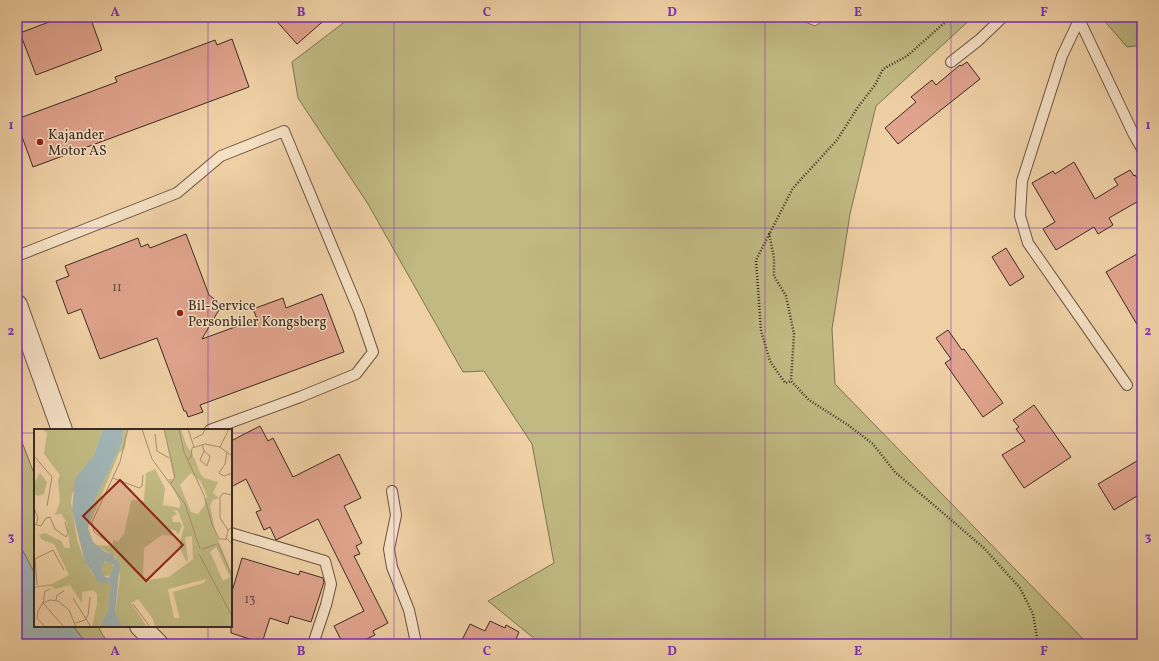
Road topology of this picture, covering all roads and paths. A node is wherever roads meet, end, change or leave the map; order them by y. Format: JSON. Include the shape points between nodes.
{"nodes":[{"id":1,"x":951,"y":17,"type":"edge"},
{"id":2,"x":1003,"y":17,"type":"edge"},
{"id":3,"x":1078,"y":18,"type":"edge"},
{"id":4,"x":951,"y":62,"type":"dead end"},
{"id":5,"x":1142,"y":149,"type":"edge"},
{"id":6,"x":769,"y":233,"type":"junction"},
{"id":7,"x":17,"y":256,"type":"edge"},
{"id":8,"x":17,"y":305,"type":"edge"},
{"id":9,"x":790,"y":381,"type":"junction"},
{"id":10,"x":1126,"y":385,"type":"dead end"},
{"id":11,"x":62,"y":429,"type":"edge"},
{"id":12,"x":213,"y":429,"type":"edge"},
{"id":13,"x":392,"y":491,"type":"dead end"},
{"id":14,"x":232,"y":533,"type":"edge"},
{"id":15,"x":141,"y":627,"type":"edge"},
{"id":16,"x":158,"y":644,"type":"edge"},
{"id":17,"x":313,"y":644,"type":"edge"},
{"id":18,"x":414,"y":644,"type":"edge"},
{"id":19,"x":1038,"y":644,"type":"edge"}],
"edges":[{"from":1,"to":6,"type":"path","via":[[907,56],[883,69],[837,140],[793,188]]},
{"from":2,"to":4,"type":"lane"},
{"from":3,"to":5,"type":"lane"},
{"from":3,"to":10,"type":"lane","via":[[1062,56],[1022,181],[1020,216],[1028,243]]},
{"from":6,"to":9,"type":"path","via":[[774,258],[774,276],[786,296],[794,334]]},
{"from":6,"to":9,"type":"path","via":[[756,260],[761,331],[770,362],[785,383]]},
{"from":7,"to":12,"type":"lane","via":[[177,193],[221,156],[284,131],[359,311],[373,352],[356,374]]},
{"from":8,"to":11,"type":"street"},
{"from":9,"to":19,"type":"path","via":[[809,400],[873,444],[896,472],[984,548],[1020,588],[1033,614]]},
{"from":13,"to":18,"type":"lane","via":[[396,516],[389,549],[392,567],[409,610]]},
{"from":14,"to":17,"type":"lane","via":[[325,560],[331,584]]},
{"from":15,"to":16,"type":"street"}]}
